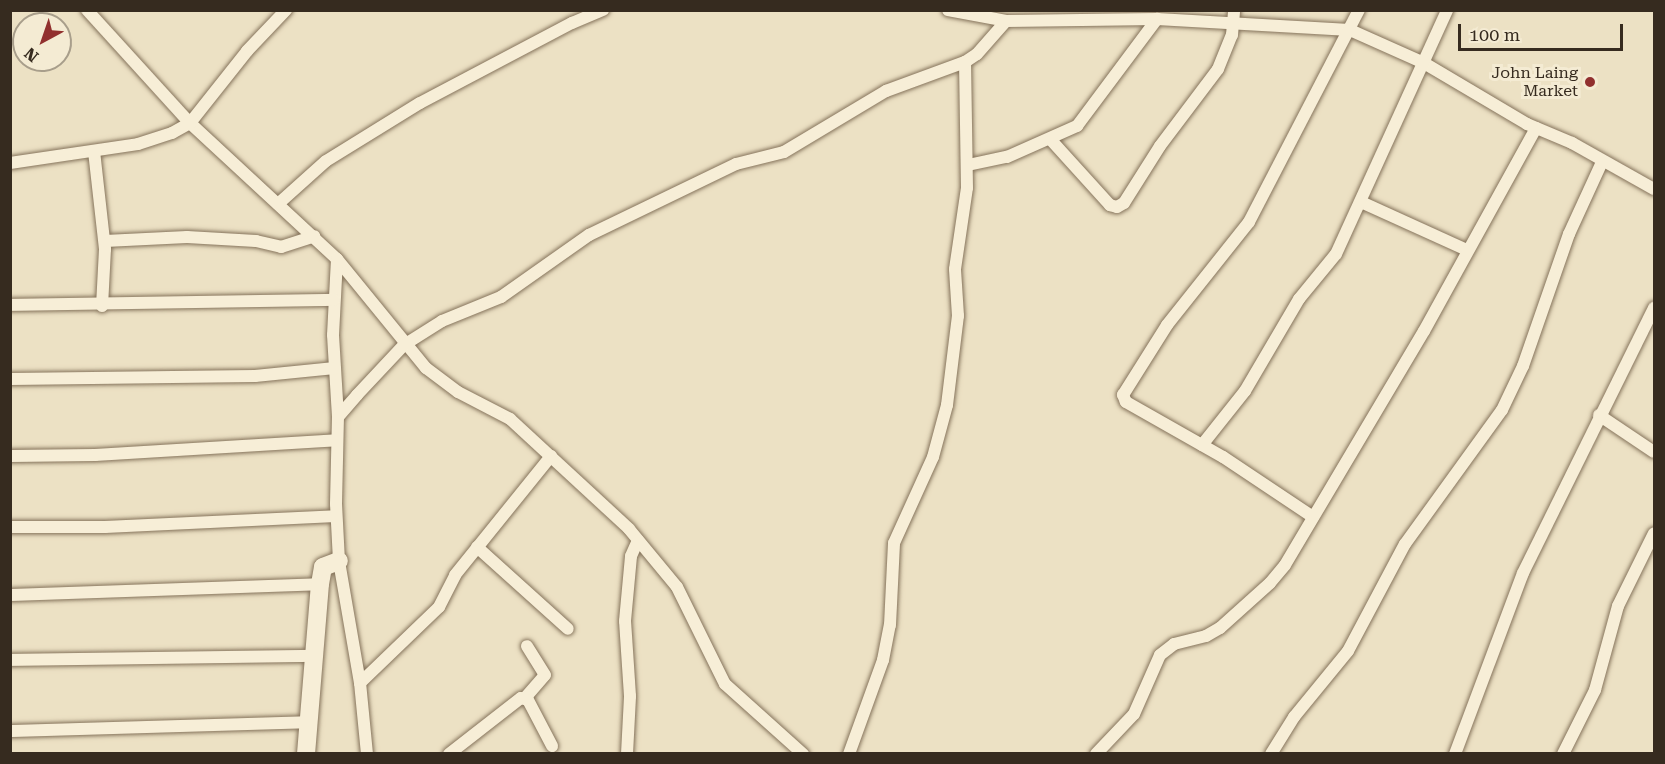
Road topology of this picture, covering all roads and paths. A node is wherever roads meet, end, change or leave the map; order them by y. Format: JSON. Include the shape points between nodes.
{"nodes":[{"id":1,"x":87,"y":10,"type":"edge"},
{"id":2,"x":286,"y":10,"type":"edge"},
{"id":3,"x":603,"y":10,"type":"edge"},
{"id":4,"x":948,"y":10,"type":"edge"},
{"id":5,"x":1234,"y":10,"type":"edge"},
{"id":6,"x":1359,"y":10,"type":"edge"},
{"id":7,"x":1447,"y":10,"type":"edge"},
{"id":8,"x":1121,"y":15,"type":"edge"},
{"id":9,"x":1000,"y":17,"type":"edge"},
{"id":10,"x":1157,"y":19,"type":"junction"},
{"id":11,"x":1233,"y":24,"type":"junction"},
{"id":12,"x":1350,"y":30,"type":"junction"},
{"id":13,"x":964,"y":62,"type":"junction"},
{"id":14,"x":1424,"y":63,"type":"junction"},
{"id":15,"x":190,"y":123,"type":"junction"},
{"id":16,"x":1536,"y":129,"type":"junction"},
{"id":17,"x":1051,"y":140,"type":"junction"},
{"id":18,"x":94,"y":151,"type":"junction"},
{"id":19,"x":1602,"y":162,"type":"junction"},
{"id":20,"x":10,"y":163,"type":"edge"},
{"id":21,"x":968,"y":165,"type":"junction"},
{"id":22,"x":1654,"y":189,"type":"edge"},
{"id":23,"x":1361,"y":202,"type":"junction"},
{"id":24,"x":278,"y":204,"type":"junction"},
{"id":25,"x":314,"y":236,"type":"junction"},
{"id":26,"x":105,"y":241,"type":"junction"},
{"id":27,"x":1467,"y":250,"type":"junction"},
{"id":28,"x":337,"y":259,"type":"junction"},
{"id":29,"x":334,"y":300,"type":"junction"},
{"id":30,"x":10,"y":305,"type":"edge"},
{"id":31,"x":102,"y":306,"type":"junction"},
{"id":32,"x":1654,"y":308,"type":"edge"},
{"id":33,"x":404,"y":345,"type":"junction"},
{"id":34,"x":335,"y":368,"type":"junction"},
{"id":35,"x":10,"y":378,"type":"edge"},
{"id":36,"x":1599,"y":415,"type":"junction"},
{"id":37,"x":338,"y":417,"type":"junction"},
{"id":38,"x":337,"y":440,"type":"junction"},
{"id":39,"x":1203,"y":445,"type":"junction"},
{"id":40,"x":1654,"y":452,"type":"edge"},
{"id":41,"x":10,"y":456,"type":"edge"},
{"id":42,"x":552,"y":456,"type":"junction"},
{"id":43,"x":336,"y":516,"type":"junction"},
{"id":44,"x":1313,"y":517,"type":"junction"},
{"id":45,"x":10,"y":527,"type":"edge"},
{"id":46,"x":1654,"y":534,"type":"edge"},
{"id":47,"x":639,"y":540,"type":"junction"},
{"id":48,"x":477,"y":547,"type":"junction"},
{"id":49,"x":339,"y":561,"type":"junction"},
{"id":50,"x":320,"y":584,"type":"junction"},
{"id":51,"x":10,"y":595,"type":"edge"},
{"id":52,"x":568,"y":629,"type":"dead end"},
{"id":53,"x":527,"y":646,"type":"dead end"},
{"id":54,"x":313,"y":656,"type":"junction"},
{"id":55,"x":10,"y":660,"type":"edge"},
{"id":56,"x":360,"y":683,"type":"junction"},
{"id":57,"x":525,"y":698,"type":"junction"},
{"id":58,"x":309,"y":722,"type":"junction"},
{"id":59,"x":10,"y":731,"type":"edge"},
{"id":60,"x":552,"y":746,"type":"dead end"},
{"id":61,"x":306,"y":753,"type":"edge"},
{"id":62,"x":367,"y":753,"type":"edge"},
{"id":63,"x":449,"y":753,"type":"edge"},
{"id":64,"x":627,"y":753,"type":"edge"},
{"id":65,"x":803,"y":753,"type":"edge"},
{"id":66,"x":849,"y":753,"type":"edge"},
{"id":67,"x":1096,"y":753,"type":"edge"},
{"id":68,"x":1271,"y":753,"type":"edge"},
{"id":69,"x":1455,"y":753,"type":"edge"},
{"id":70,"x":1563,"y":753,"type":"edge"}],
"edges":[{"from":1,"to":15,"type":"street"},
{"from":2,"to":15,"type":"street","via":[[247,51]]},
{"from":3,"to":24,"type":"street","via":[[420,103],[326,161]]},
{"from":4,"to":9,"type":"street"},
{"from":5,"to":11,"type":"street"},
{"from":6,"to":12,"type":"street"},
{"from":7,"to":14,"type":"street"},
{"from":8,"to":9,"type":"street"},
{"from":8,"to":10,"type":"street"},
{"from":9,"to":13,"type":"street","via":[[977,54]]},
{"from":10,"to":11,"type":"street"},
{"from":10,"to":17,"type":"street","via":[[1077,126]]},
{"from":11,"to":12,"type":"street"},
{"from":11,"to":17,"type":"street","via":[[1227,53],[1218,69],[1160,146],[1124,203],[1110,205]]},
{"from":12,"to":14,"type":"street"},
{"from":12,"to":39,"type":"street","via":[[1249,222],[1167,325],[1123,395],[1126,402]]},
{"from":13,"to":21,"type":"street"},
{"from":13,"to":33,"type":"street","via":[[886,91],[784,152],[726,169],[589,235],[501,297],[442,321]]},
{"from":14,"to":16,"type":"street"},
{"from":14,"to":23,"type":"street"},
{"from":15,"to":18,"type":"street","via":[[156,139]]},
{"from":15,"to":24,"type":"street"},
{"from":16,"to":19,"type":"street","via":[[1572,143]]},
{"from":16,"to":27,"type":"street"},
{"from":17,"to":21,"type":"street","via":[[1007,157]]},
{"from":18,"to":20,"type":"street"},
{"from":18,"to":26,"type":"street"},
{"from":19,"to":22,"type":"street"},
{"from":19,"to":68,"type":"street","via":[[1569,234],[1524,366],[1502,410],[1405,544],[1347,651],[1293,717]]},
{"from":21,"to":66,"type":"street","via":[[965,218],[956,269],[958,316],[942,431],[921,488],[894,543],[890,625],[883,660]]},
{"from":23,"to":27,"type":"street"},
{"from":23,"to":39,"type":"street","via":[[1336,254],[1299,298],[1245,391]]},
{"from":24,"to":25,"type":"street"},
{"from":25,"to":26,"type":"street","via":[[280,247],[256,241],[187,237]]},
{"from":25,"to":28,"type":"street"},
{"from":26,"to":31,"type":"street"},
{"from":27,"to":44,"type":"street","via":[[1424,331]]},
{"from":28,"to":29,"type":"street"},
{"from":28,"to":33,"type":"street"},
{"from":29,"to":31,"type":"street"},
{"from":29,"to":34,"type":"street"},
{"from":30,"to":31,"type":"street"},
{"from":32,"to":36,"type":"street"},
{"from":33,"to":37,"type":"street"},
{"from":33,"to":42,"type":"street","via":[[447,385],[510,419]]},
{"from":34,"to":35,"type":"street","via":[[255,376]]},
{"from":34,"to":37,"type":"street"},
{"from":36,"to":40,"type":"street"},
{"from":36,"to":69,"type":"street","via":[[1523,573]]},
{"from":37,"to":38,"type":"street"},
{"from":38,"to":41,"type":"street","via":[[95,455]]},
{"from":38,"to":43,"type":"street"},
{"from":39,"to":44,"type":"street"},
{"from":42,"to":47,"type":"street"},
{"from":42,"to":48,"type":"street"},
{"from":43,"to":45,"type":"street","via":[[105,527]]},
{"from":43,"to":49,"type":"street"},
{"from":44,"to":67,"type":"street","via":[[1285,565],[1242,609],[1206,636],[1174,644],[1160,655],[1134,714]]},
{"from":46,"to":70,"type":"street","via":[[1618,606],[1595,690]]},
{"from":47,"to":64,"type":"street","via":[[631,556],[625,621],[630,696]]},
{"from":47,"to":65,"type":"street","via":[[677,587],[725,684]]},
{"from":48,"to":52,"type":"street"},
{"from":48,"to":56,"type":"street","via":[[455,575],[439,607]]},
{"from":49,"to":50,"type":"street","via":[[323,567]]},
{"from":49,"to":56,"type":"street"},
{"from":50,"to":51,"type":"street"},
{"from":50,"to":54,"type":"street"},
{"from":53,"to":57,"type":"street","via":[[545,675]]},
{"from":54,"to":55,"type":"street"},
{"from":54,"to":58,"type":"street"},
{"from":56,"to":62,"type":"street"},
{"from":57,"to":60,"type":"street"},
{"from":57,"to":63,"type":"street"},
{"from":58,"to":59,"type":"street"},
{"from":58,"to":61,"type":"street"}]}
